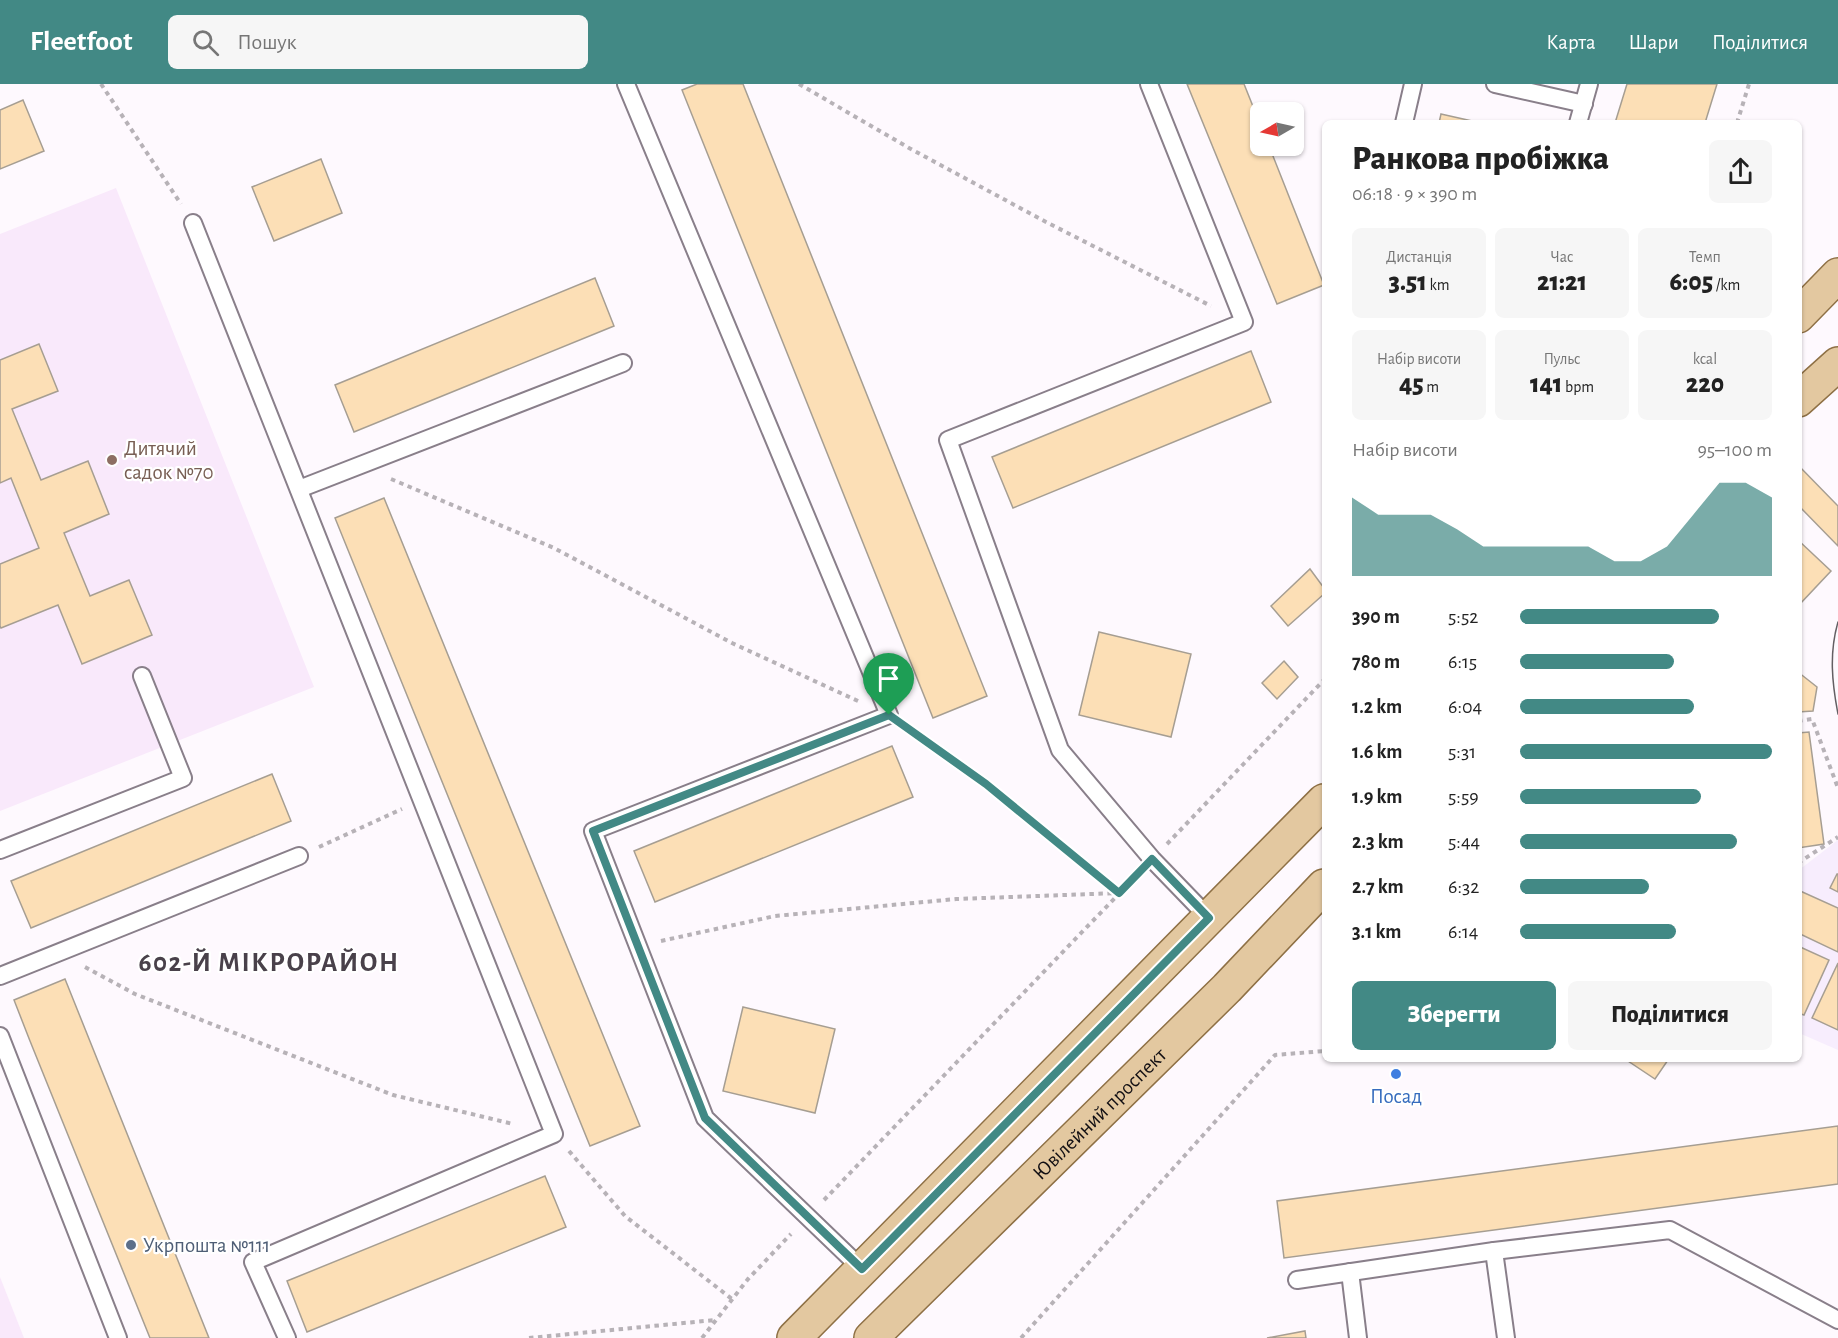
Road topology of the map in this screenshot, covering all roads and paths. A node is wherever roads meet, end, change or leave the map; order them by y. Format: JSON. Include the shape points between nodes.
{"nodes":[{"id":1,"x":101,"y":84,"type":"edge"},
{"id":2,"x":626,"y":84,"type":"edge"},
{"id":3,"x":799,"y":84,"type":"edge"},
{"id":4,"x":1149,"y":84,"type":"edge"},
{"id":5,"x":1413,"y":84,"type":"edge"},
{"id":6,"x":1495,"y":84,"type":"edge"},
{"id":7,"x":1589,"y":84,"type":"edge"},
{"id":8,"x":1749,"y":84,"type":"edge"},
{"id":9,"x":1584,"y":104,"type":"junction"},
{"id":10,"x":1405,"y":120,"type":"edge"},
{"id":11,"x":1579,"y":120,"type":"edge"},
{"id":12,"x":1738,"y":120,"type":"edge"},
{"id":13,"x":193,"y":222,"type":"joint"},
{"id":14,"x":1838,"y":275,"type":"edge"},
{"id":15,"x":1802,"y":312,"type":"edge"},
{"id":16,"x":1244,"y":322,"type":"junction"},
{"id":17,"x":623,"y":363,"type":"dead end"},
{"id":18,"x":1838,"y":364,"type":"edge"},
{"id":19,"x":1802,"y":396,"type":"edge"},
{"id":20,"x":357,"y":466,"type":"junction"},
{"id":21,"x":299,"y":489,"type":"junction"},
{"id":22,"x":142,"y":676,"type":"dead end"},
{"id":23,"x":1322,"y":682,"type":"edge"},
{"id":24,"x":889,"y":715,"type":"junction"},
{"id":25,"x":1802,"y":720,"type":"edge"},
{"id":26,"x":1838,"y":788,"type":"edge"},
{"id":27,"x":422,"y":800,"type":"junction"},
{"id":28,"x":1322,"y":803,"type":"edge"},
{"id":29,"x":1838,"y":837,"type":"edge"},
{"id":30,"x":0,"y":850,"type":"edge"},
{"id":31,"x":299,"y":856,"type":"joint"},
{"id":32,"x":1152,"y":859,"type":"junction"},
{"id":33,"x":1802,"y":860,"type":"edge"},
{"id":34,"x":1322,"y":888,"type":"edge"},
{"id":35,"x":1119,"y":893,"type":"junction"},
{"id":36,"x":1209,"y":918,"type":"junction"},
{"id":37,"x":638,"y":946,"type":"junction"},
{"id":38,"x":59,"y":953,"type":"junction"},
{"id":39,"x":0,"y":976,"type":"edge"},
{"id":40,"x":0,"y":1036,"type":"edge"},
{"id":41,"x":1322,"y":1051,"type":"edge"},
{"id":42,"x":554,"y":1134,"type":"junction"},
{"id":43,"x":807,"y":1218,"type":"junction"},
{"id":44,"x":1494,"y":1251,"type":"junction"},
{"id":45,"x":862,"y":1269,"type":"junction"},
{"id":46,"x":1350,"y":1272,"type":"junction"},
{"id":47,"x":1297,"y":1280,"type":"dead end"},
{"id":48,"x":732,"y":1299,"type":"junction"},
{"id":49,"x":716,"y":1320,"type":"junction"},
{"id":50,"x":1838,"y":1320,"type":"edge"},
{"id":51,"x":118,"y":1338,"type":"edge"},
{"id":52,"x":287,"y":1338,"type":"edge"},
{"id":53,"x":529,"y":1338,"type":"edge"},
{"id":54,"x":702,"y":1338,"type":"edge"},
{"id":55,"x":794,"y":1338,"type":"edge"},
{"id":56,"x":871,"y":1338,"type":"edge"},
{"id":57,"x":1022,"y":1338,"type":"edge"},
{"id":58,"x":1358,"y":1338,"type":"edge"},
{"id":59,"x":1506,"y":1338,"type":"edge"}],
"edges":[{"from":1,"to":13,"type":"path"},
{"from":2,"to":24,"type":"lane"},
{"from":3,"to":16,"type":"path","via":[[1046,222]]},
{"from":4,"to":16,"type":"lane"},
{"from":5,"to":10,"type":"lane"},
{"from":6,"to":9,"type":"lane"},
{"from":7,"to":9,"type":"lane"},
{"from":8,"to":12,"type":"path"},
{"from":9,"to":11,"type":"lane"},
{"from":13,"to":21,"type":"lane"},
{"from":14,"to":15,"type":"main road"},
{"from":16,"to":32,"type":"lane","via":[[948,440],[1060,750]]},
{"from":17,"to":20,"type":"lane"},
{"from":18,"to":19,"type":"main road"},
{"from":20,"to":21,"type":"lane"},
{"from":20,"to":24,"type":"path","via":[[554,548],[732,643]]},
{"from":21,"to":27,"type":"lane"},
{"from":22,"to":30,"type":"lane","via":[[183,778]]},
{"from":23,"to":32,"type":"path"},
{"from":24,"to":35,"type":"path","via":[[986,784]]},
{"from":24,"to":37,"type":"lane","via":[[593,831]]},
{"from":25,"to":26,"type":"path","via":[[1812,719]]},
{"from":27,"to":31,"type":"path"},
{"from":27,"to":42,"type":"lane"},
{"from":28,"to":36,"type":"main road"},
{"from":29,"to":33,"type":"path"},
{"from":31,"to":38,"type":"lane"},
{"from":32,"to":35,"type":"path"},
{"from":32,"to":36,"type":"lane"},
{"from":34,"to":56,"type":"main road","name":"Ювілейний проспект","via":[[1227,988]]},
{"from":35,"to":37,"type":"path","via":[[956,899],[775,916]]},
{"from":35,"to":43,"type":"path"},
{"from":36,"to":45,"type":"main road"},
{"from":37,"to":43,"type":"lane","via":[[705,1118]]},
{"from":38,"to":39,"type":"lane"},
{"from":38,"to":42,"type":"path","via":[[135,994],[393,1095]]},
{"from":40,"to":51,"type":"lane"},
{"from":41,"to":57,"type":"path","via":[[1275,1055]]},
{"from":42,"to":48,"type":"path","via":[[626,1216]]},
{"from":42,"to":52,"type":"lane","via":[[253,1262]]},
{"from":43,"to":45,"type":"lane"},
{"from":43,"to":48,"type":"path"},
{"from":44,"to":46,"type":"lane"},
{"from":44,"to":50,"type":"lane","via":[[1670,1230]]},
{"from":44,"to":59,"type":"lane"},
{"from":45,"to":55,"type":"main road"},
{"from":46,"to":47,"type":"lane"},
{"from":46,"to":58,"type":"lane"},
{"from":48,"to":49,"type":"path"},
{"from":49,"to":53,"type":"path"},
{"from":49,"to":54,"type":"path"}]}
